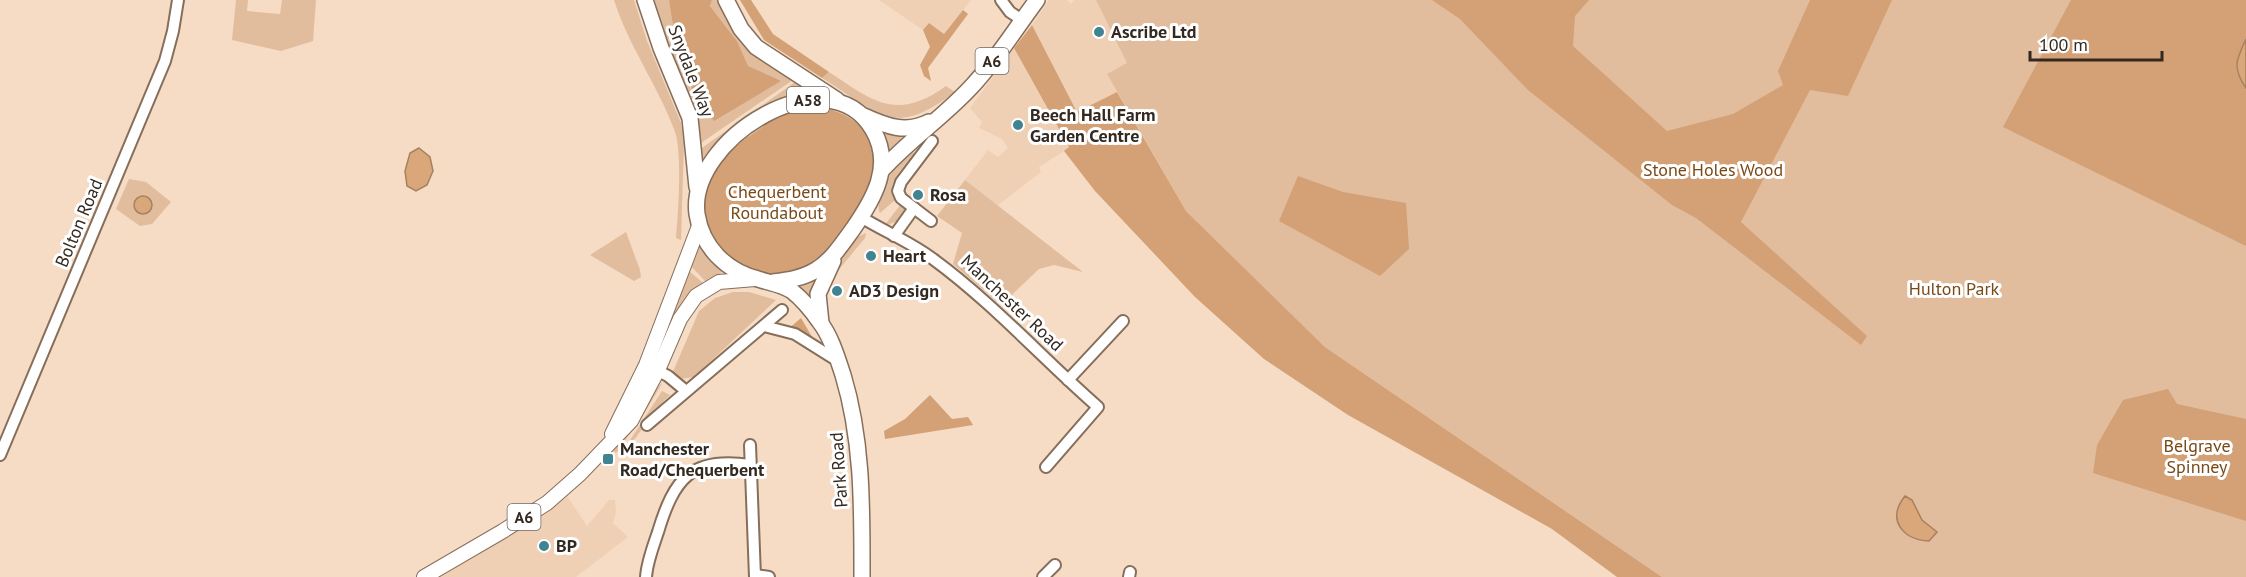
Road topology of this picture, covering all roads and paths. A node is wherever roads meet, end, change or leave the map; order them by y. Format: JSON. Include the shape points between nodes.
{"nodes":[{"id":1,"x":178,"y":0,"type":"edge"},
{"id":2,"x":645,"y":0,"type":"edge"},
{"id":3,"x":726,"y":0,"type":"edge"},
{"id":4,"x":1001,"y":0,"type":"edge"},
{"id":5,"x":1037,"y":0,"type":"edge"},
{"id":6,"x":1022,"y":20,"type":"junction"},
{"id":7,"x":846,"y":106,"type":"junction"},
{"id":8,"x":861,"y":115,"type":"junction"},
{"id":9,"x":940,"y":116,"type":"junction"},
{"id":10,"x":932,"y":141,"type":"dead end"},
{"id":11,"x":882,"y":170,"type":"junction"},
{"id":12,"x":697,"y":193,"type":"junction"},
{"id":13,"x":914,"y":208,"type":"junction"},
{"id":14,"x":861,"y":217,"type":"junction"},
{"id":15,"x":931,"y":221,"type":"dead end"},
{"id":16,"x":699,"y":226,"type":"junction"},
{"id":17,"x":894,"y":236,"type":"junction"},
{"id":18,"x":842,"y":245,"type":"junction"},
{"id":19,"x":757,"y":279,"type":"junction"},
{"id":20,"x":773,"y":282,"type":"junction"},
{"id":21,"x":782,"y":310,"type":"dead end"},
{"id":22,"x":1123,"y":321,"type":"dead end"},
{"id":23,"x":821,"y":323,"type":"junction"},
{"id":24,"x":764,"y":326,"type":"junction"},
{"id":25,"x":838,"y":362,"type":"junction"},
{"id":26,"x":652,"y":368,"type":"junction"},
{"id":27,"x":1068,"y":381,"type":"junction"},
{"id":28,"x":686,"y":391,"type":"junction"},
{"id":29,"x":647,"y":425,"type":"dead end"},
{"id":30,"x":750,"y":445,"type":"dead end"},
{"id":31,"x":0,"y":455,"type":"edge"},
{"id":32,"x":750,"y":465,"type":"junction"},
{"id":33,"x":1046,"y":467,"type":"dead end"},
{"id":34,"x":1055,"y":565,"type":"dead end"},
{"id":35,"x":755,"y":576,"type":"edge"},
{"id":36,"x":424,"y":577,"type":"edge"},
{"id":37,"x":646,"y":577,"type":"edge"},
{"id":38,"x":769,"y":577,"type":"edge"},
{"id":39,"x":862,"y":577,"type":"edge"},
{"id":40,"x":1043,"y":577,"type":"edge"}],
"edges":[{"from":1,"to":31,"type":"street","name":"Bolton Road","via":[[165,61]]},
{"from":2,"to":12,"type":"highway","name":"Snydale Way","number":"A58","via":[[690,118]]},
{"from":3,"to":7,"type":"highway","number":"A58","via":[[756,47]]},
{"from":4,"to":6,"type":"street"},
{"from":5,"to":6,"type":"highway","number":"A6"},
{"from":6,"to":9,"type":"highway","number":"A6","via":[[975,83]]},
{"from":7,"to":8,"type":"highway","number":"A58"},
{"from":7,"to":12,"type":"highway","number":"A58","via":[[801,100],[771,112],[719,149]]},
{"from":8,"to":9,"type":"highway","number":"A6","via":[[884,126],[904,129],[924,125]]},
{"from":8,"to":11,"type":"highway","number":"A58","via":[[878,140]]},
{"from":9,"to":11,"type":"highway","number":"A6"},
{"from":10,"to":13,"type":"street","via":[[899,186],[899,195]]},
{"from":11,"to":14,"type":"highway","number":"A58"},
{"from":12,"to":16,"type":"highway","number":"A58"},
{"from":13,"to":15,"type":"street"},
{"from":13,"to":17,"type":"street"},
{"from":14,"to":17,"type":"street","name":"Manchester Road"},
{"from":14,"to":18,"type":"highway","number":"A58"},
{"from":16,"to":19,"type":"highway","number":"A58","via":[[706,242],[726,265]]},
{"from":16,"to":26,"type":"main road","number":"A6"},
{"from":17,"to":27,"type":"street","name":"Manchester Road","via":[[935,260],[989,304]]},
{"from":18,"to":20,"type":"highway","number":"A58","via":[[817,269],[795,279]]},
{"from":18,"to":23,"type":"highway","name":"Park Road","number":"A58","via":[[821,283]]},
{"from":19,"to":20,"type":"highway","number":"A58"},
{"from":19,"to":26,"type":"main road","number":"A6","via":[[719,282],[696,296]]},
{"from":20,"to":23,"type":"highway","name":"Park Road","number":"A58","via":[[800,298]]},
{"from":21,"to":24,"type":"street"},
{"from":22,"to":27,"type":"street"},
{"from":23,"to":25,"type":"highway","name":"Park Road","number":"A58"},
{"from":24,"to":25,"type":"street","via":[[795,334]]},
{"from":24,"to":28,"type":"street"},
{"from":25,"to":39,"type":"highway","name":"Park Road","number":"A58","via":[[859,444]]},
{"from":26,"to":28,"type":"street"},
{"from":26,"to":36,"type":"main road","number":"A6","via":[[610,440],[580,474],[547,503]]},
{"from":27,"to":33,"type":"street","name":"Manchester Road","via":[[1098,407]]},
{"from":28,"to":29,"type":"street"},
{"from":30,"to":32,"type":"street"},
{"from":32,"to":35,"type":"street"},
{"from":32,"to":37,"type":"street","via":[[719,463],[698,468],[683,479],[666,506]]},
{"from":34,"to":40,"type":"street"},
{"from":35,"to":38,"type":"street"}]}
